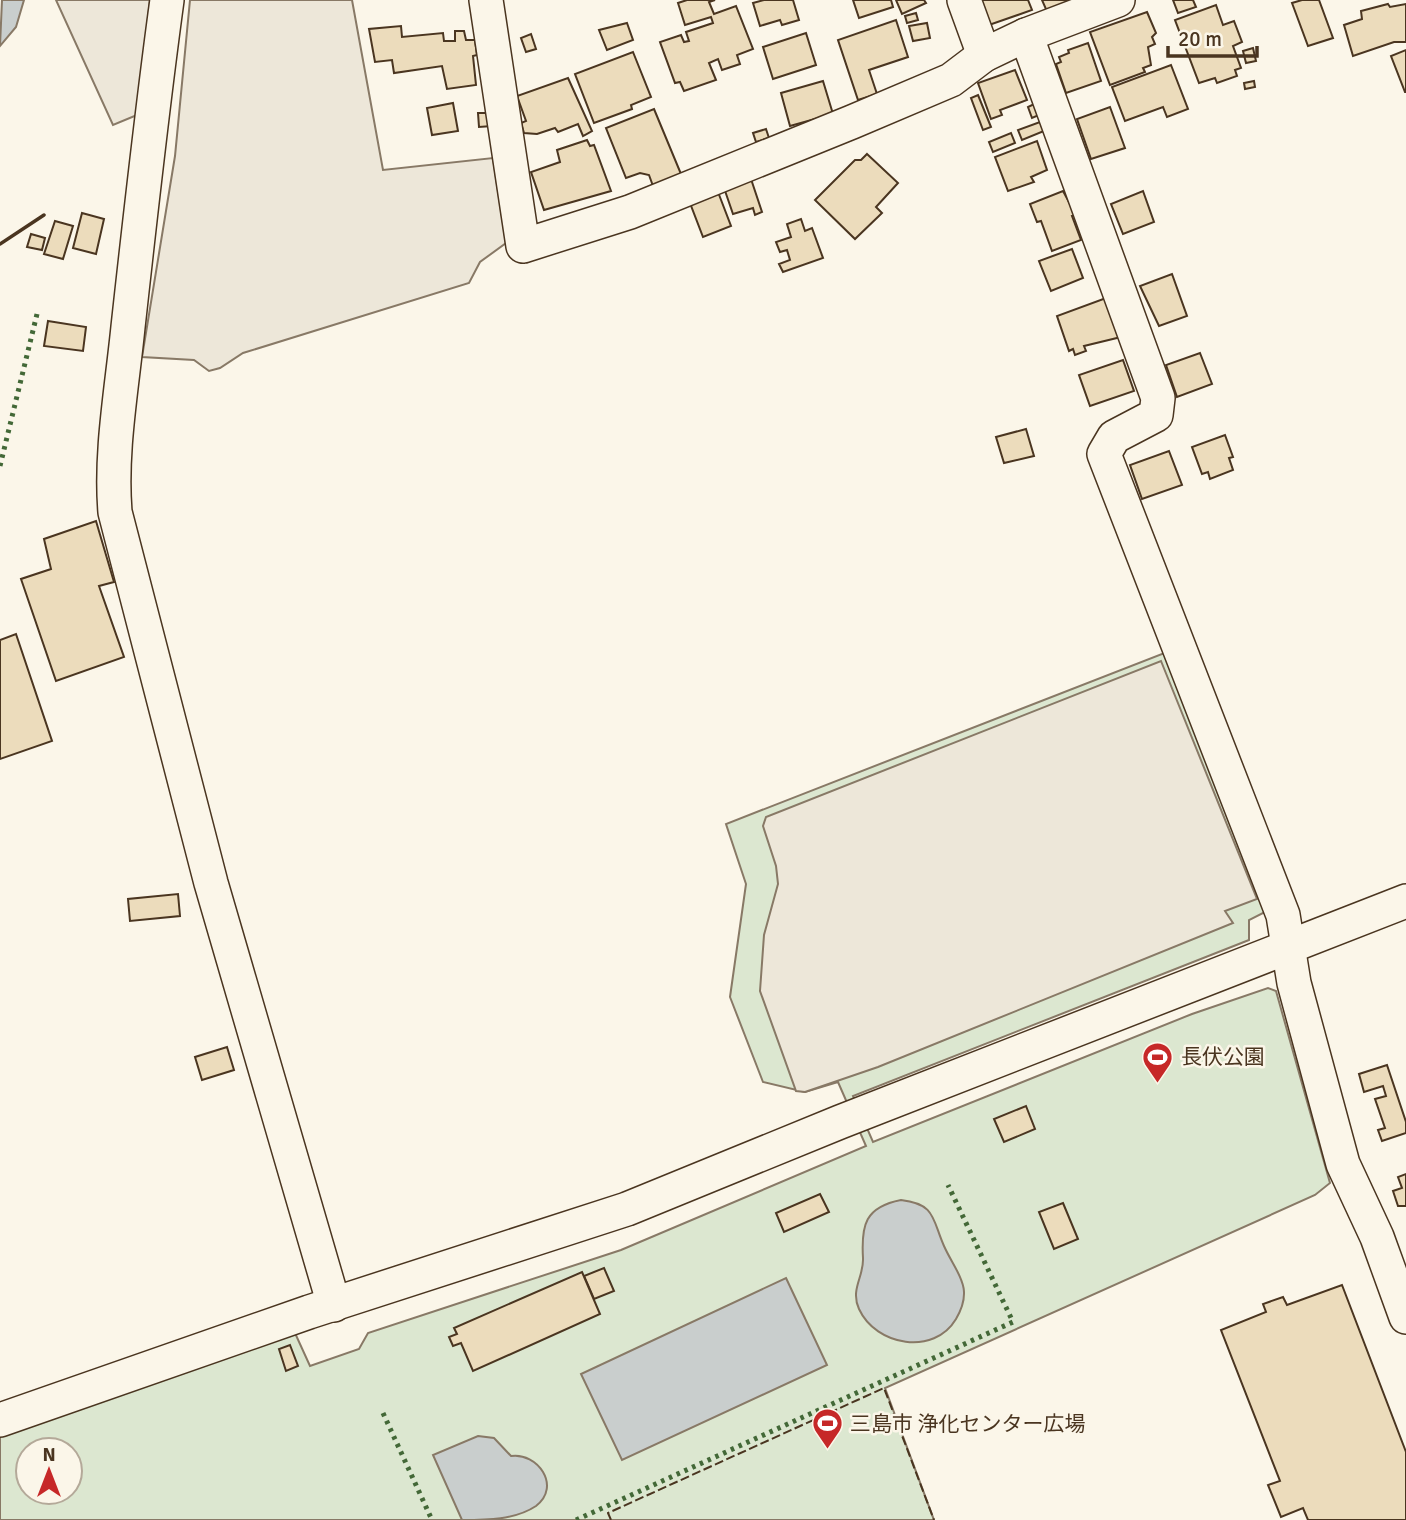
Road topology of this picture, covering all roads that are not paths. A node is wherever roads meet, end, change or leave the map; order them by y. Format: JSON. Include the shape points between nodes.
{"nodes":[{"id":1,"x":167,"y":0,"type":"edge"},
{"id":2,"x":486,"y":0,"type":"edge"},
{"id":3,"x":964,"y":0,"type":"edge"},
{"id":4,"x":1118,"y":0,"type":"edge"},
{"id":5,"x":1026,"y":35,"type":"junction"},
{"id":6,"x":984,"y":55,"type":"junction"},
{"id":7,"x":1406,"y":901,"type":"edge"},
{"id":8,"x":1288,"y":945,"type":"junction"},
{"id":9,"x":334,"y":1305,"type":"junction"},
{"id":10,"x":1406,"y":1317,"type":"edge"},
{"id":11,"x":0,"y":1420,"type":"edge"}],
"edges":[{"from":1,"to":9,"type":"street","via":[[123,375],[113,483],[116,512],[211,883]]},
{"from":2,"to":6,"type":"street","via":[[523,246],[630,212],[839,127],[951,80]]},
{"from":3,"to":6,"type":"street"},
{"from":4,"to":5,"type":"street"},
{"from":5,"to":6,"type":"street"},
{"from":5,"to":8,"type":"street","via":[[1158,398],[1156,415],[1114,437],[1104,454],[1283,915]]},
{"from":7,"to":8,"type":"street"},
{"from":8,"to":9,"type":"street","via":[[627,1209]]},
{"from":8,"to":10,"type":"street","via":[[1343,1164],[1377,1237]]},
{"from":9,"to":11,"type":"street"}]}
